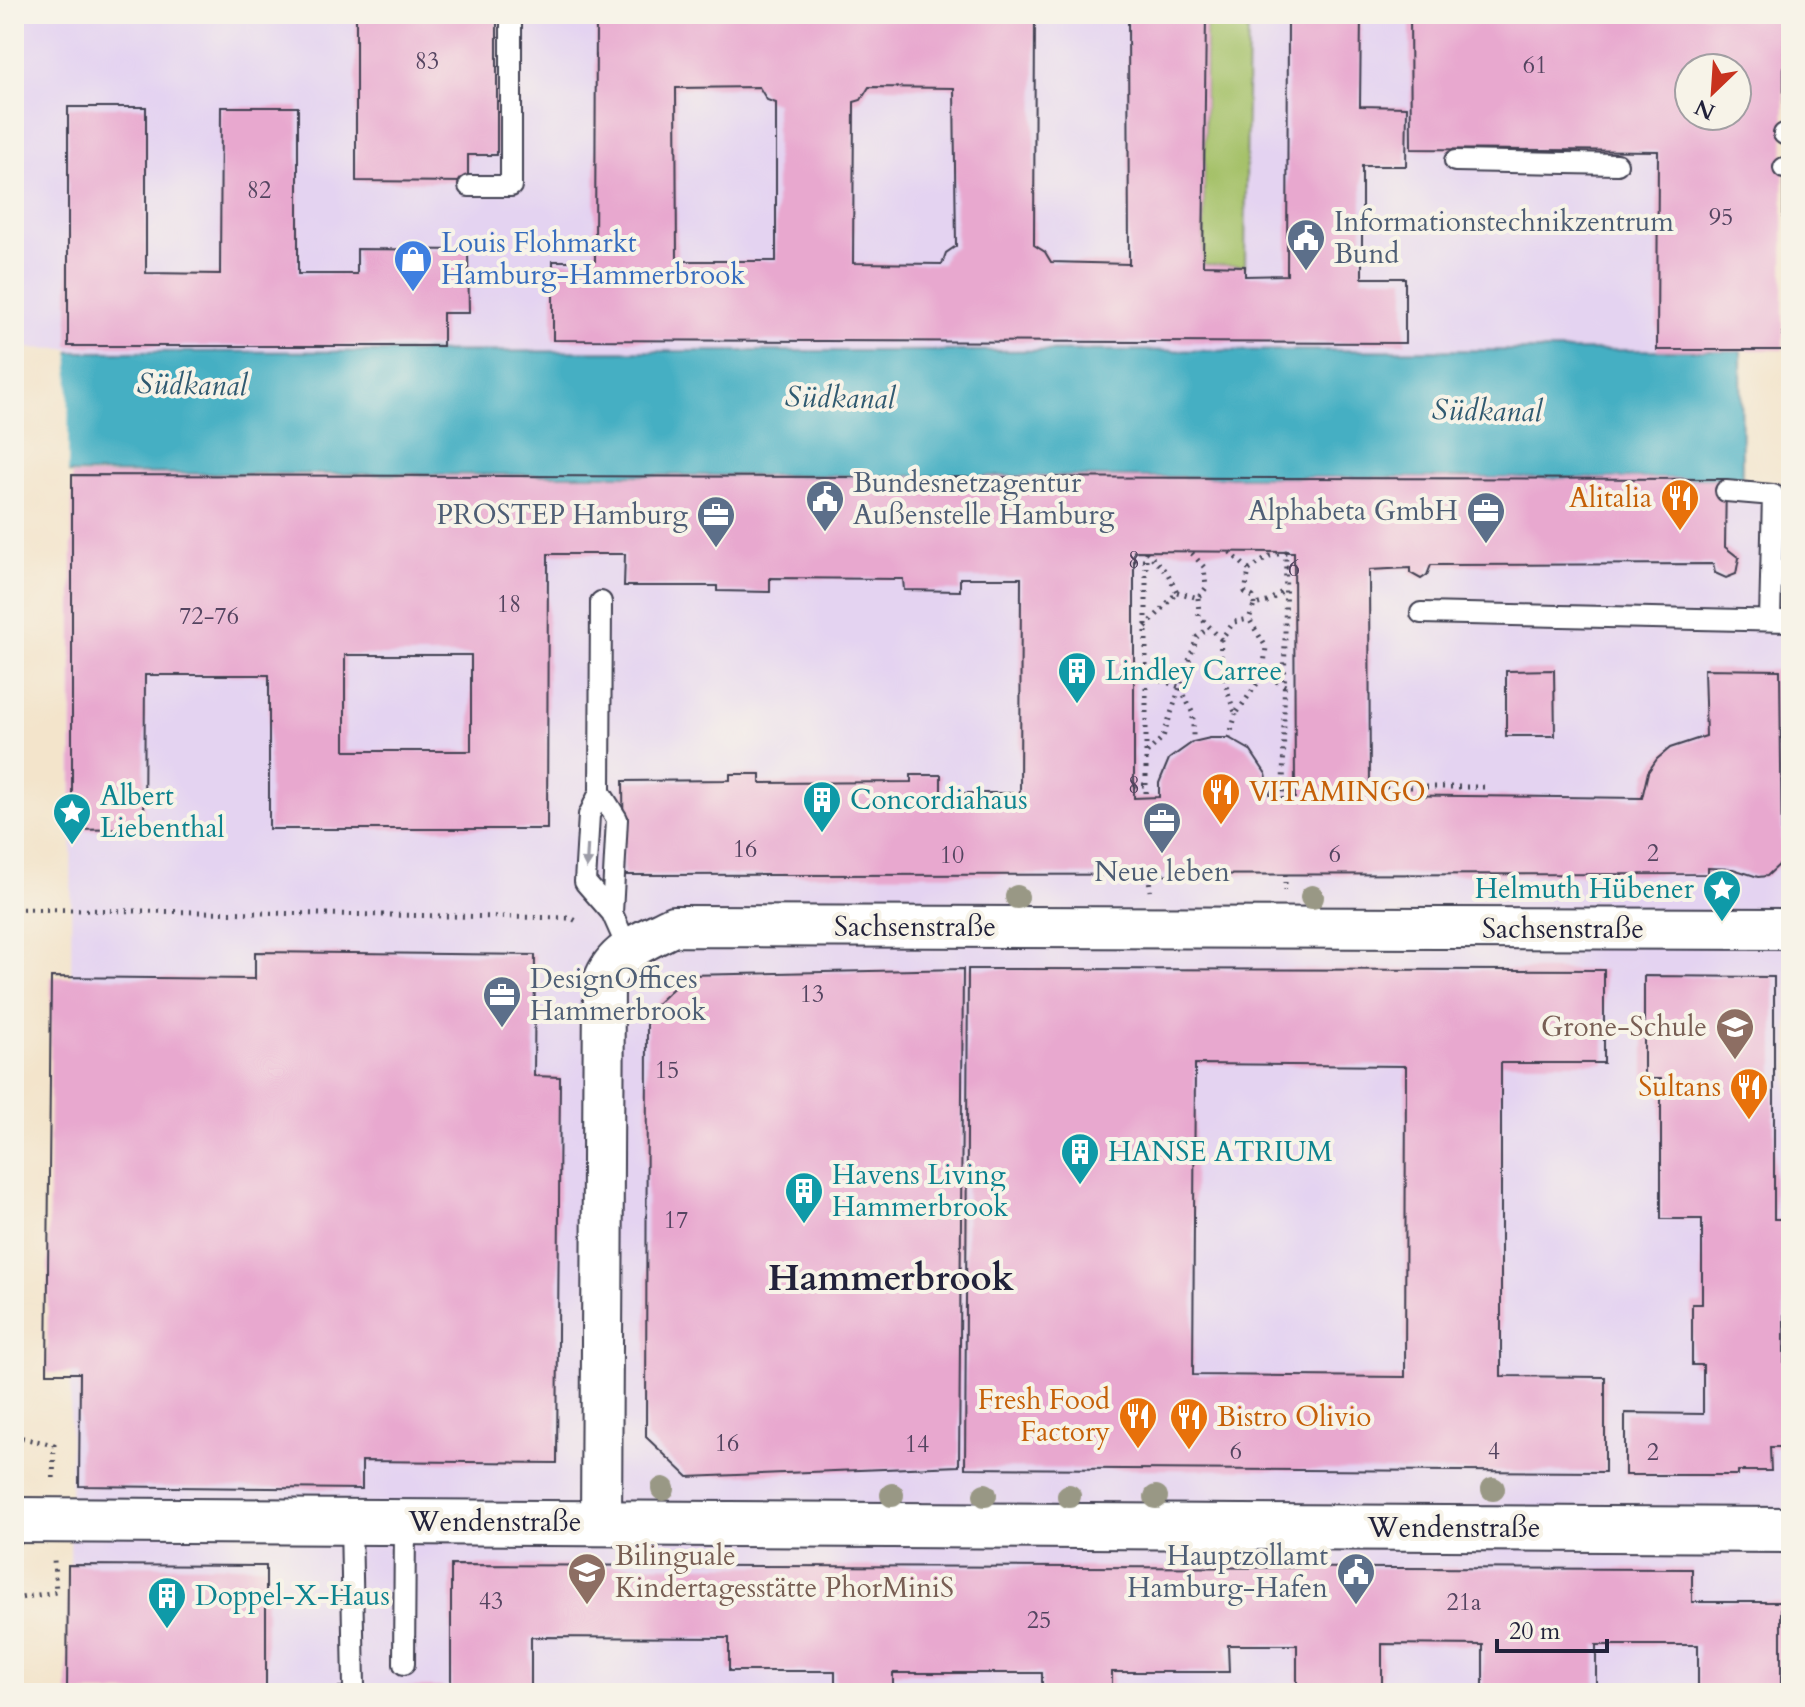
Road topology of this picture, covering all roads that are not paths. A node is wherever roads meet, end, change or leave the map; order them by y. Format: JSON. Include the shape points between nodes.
{"nodes":[{"id":1,"x":511,"y":14,"type":"edge"},
{"id":2,"x":1455,"y":161,"type":"dead end"},
{"id":3,"x":1617,"y":164,"type":"dead end"},
{"id":4,"x":469,"y":186,"type":"dead end"},
{"id":5,"x":1726,"y":491,"type":"dead end"},
{"id":6,"x":601,"y":602,"type":"dead end"},
{"id":7,"x":1421,"y":613,"type":"dead end"},
{"id":8,"x":1781,"y":620,"type":"edge"},
{"id":9,"x":600,"y":792,"type":"junction"},
{"id":10,"x":612,"y":913,"type":"junction"},
{"id":11,"x":1791,"y":929,"type":"edge"},
{"id":12,"x":628,"y":949,"type":"junction"},
{"id":13,"x":14,"y":1520,"type":"edge"},
{"id":14,"x":351,"y":1521,"type":"junction"},
{"id":15,"x":405,"y":1522,"type":"junction"},
{"id":16,"x":601,"y":1523,"type":"junction"},
{"id":17,"x":1791,"y":1530,"type":"edge"},
{"id":18,"x":404,"y":1664,"type":"dead end"},
{"id":19,"x":354,"y":1687,"type":"dead end"}],
"edges":[{"from":1,"to":4,"type":"lane","via":[[511,186]]},
{"from":2,"to":3,"type":"lane"},
{"from":5,"to":8,"type":"lane","via":[[1773,495]]},
{"from":6,"to":9,"type":"lane"},
{"from":7,"to":8,"type":"lane"},
{"from":9,"to":10,"type":"lane","via":[[617,819]]},
{"from":9,"to":10,"type":"lane","one_way":true,"via":[[589,815],[585,882]]},
{"from":10,"to":12,"type":"lane"},
{"from":11,"to":12,"type":"street","name":"Sachsenstraße","via":[[673,926]]},
{"from":12,"to":16,"type":"street","name":"Sachsenstraße","via":[[608,968],[603,992]]},
{"from":13,"to":14,"type":"street","name":"Wendenstraße"},
{"from":14,"to":15,"type":"street","name":"Wendenstraße"},
{"from":14,"to":19,"type":"lane"},
{"from":15,"to":16,"type":"street","name":"Wendenstraße"},
{"from":15,"to":18,"type":"lane"},
{"from":16,"to":17,"type":"street","name":"Wendenstraße"}]}
